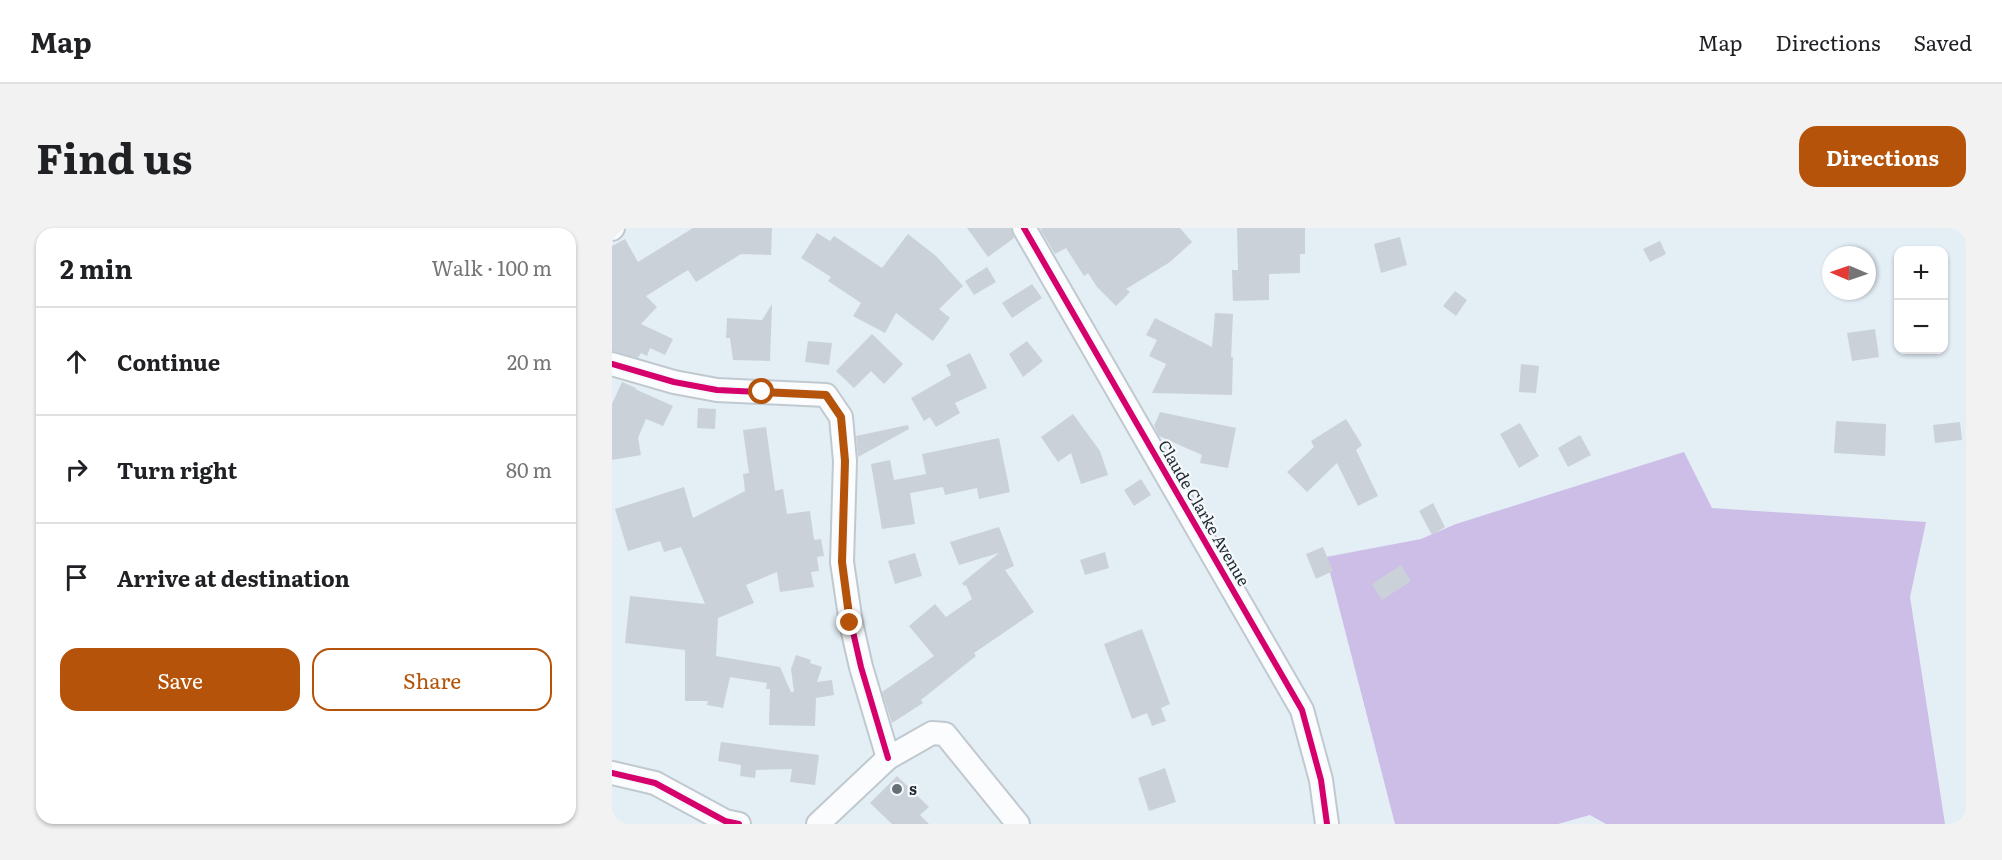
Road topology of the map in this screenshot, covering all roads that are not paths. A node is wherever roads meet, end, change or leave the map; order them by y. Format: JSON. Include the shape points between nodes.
{"nodes":[{"id":1,"x":1024,"y":228,"type":"edge"},
{"id":2,"x":612,"y":364,"type":"edge"},
{"id":3,"x":888,"y":758,"type":"junction"},
{"id":4,"x":612,"y":773,"type":"edge"},
{"id":5,"x":739,"y":824,"type":"edge"},
{"id":6,"x":818,"y":824,"type":"edge"},
{"id":7,"x":1018,"y":824,"type":"edge"},
{"id":8,"x":1327,"y":824,"type":"edge"}],
"edges":[{"from":1,"to":8,"type":"street","name":"Claude Clarke Avenue","via":[[1302,710]]},
{"from":2,"to":3,"type":"street","via":[[717,390],[826,395],[841,417],[845,461],[842,562],[850,623]]},
{"from":3,"to":6,"type":"street"},
{"from":3,"to":7,"type":"street","via":[[932,733],[945,734]]},
{"from":4,"to":5,"type":"street","via":[[655,783],[725,821]]}]}
